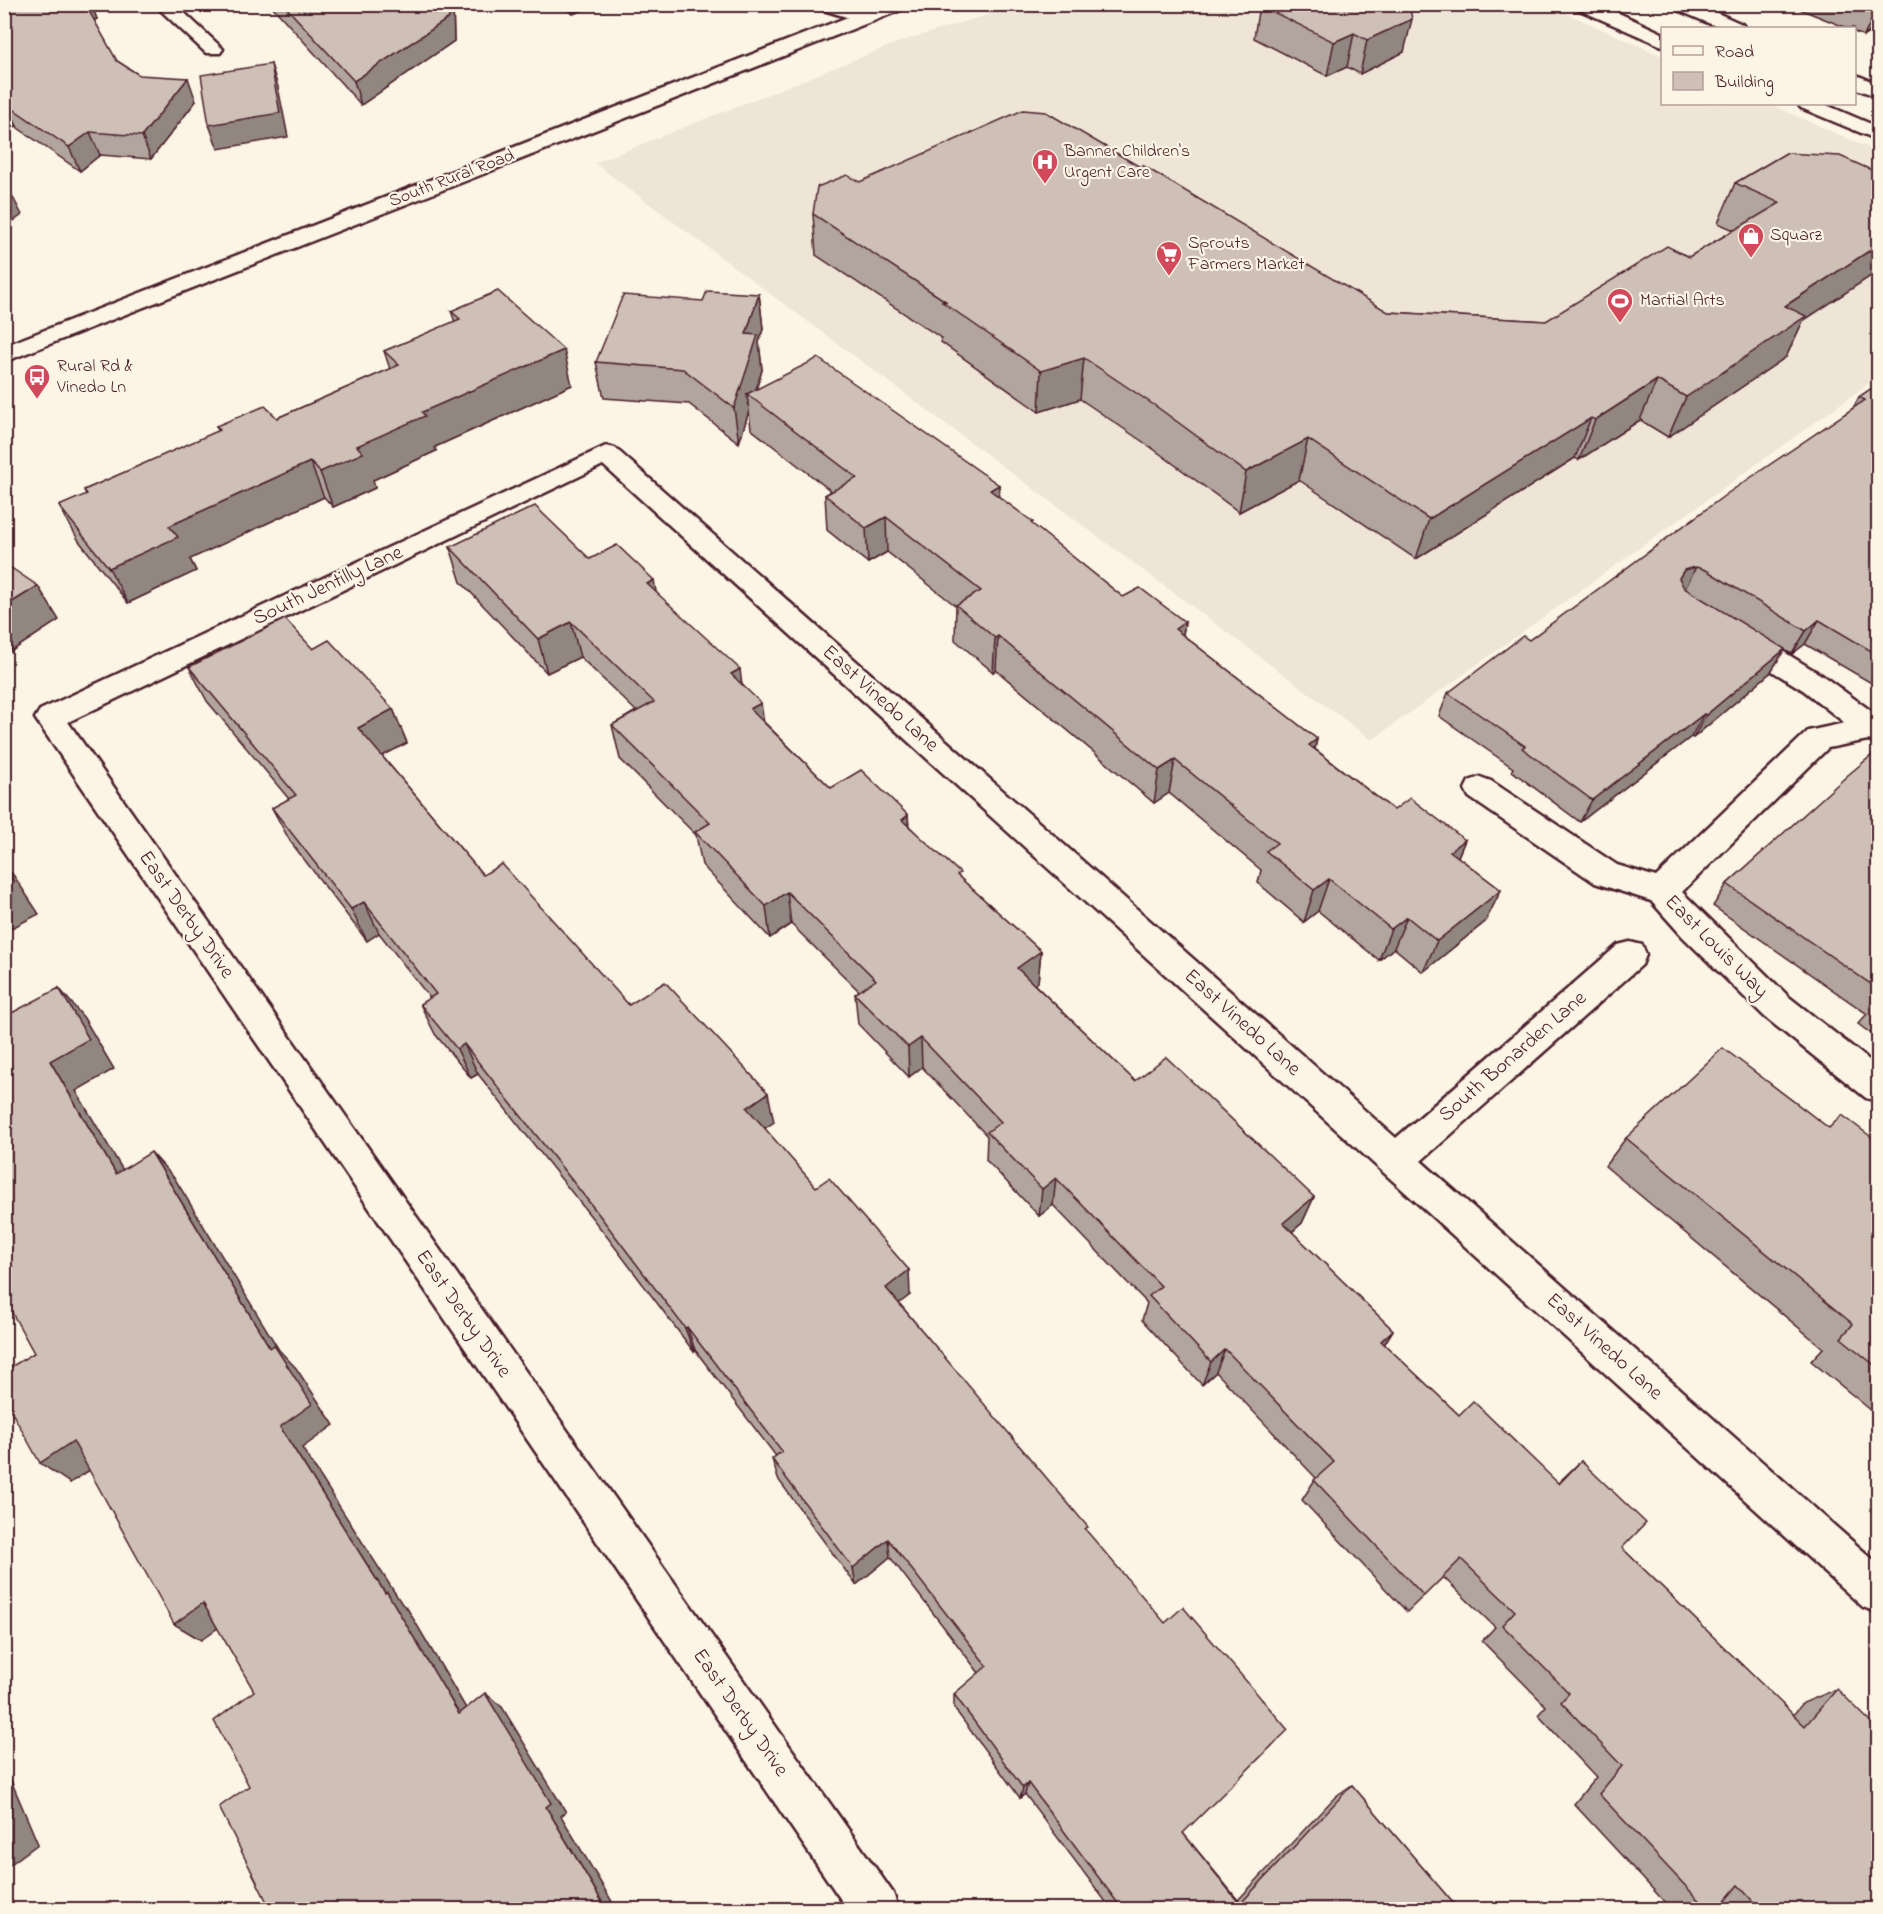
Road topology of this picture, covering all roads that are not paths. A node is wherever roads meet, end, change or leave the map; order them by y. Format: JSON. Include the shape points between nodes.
{"nodes":[{"id":1,"x":163,"y":4,"type":"edge"},
{"id":2,"x":824,"y":4,"type":"edge"},
{"id":3,"x":848,"y":4,"type":"edge"},
{"id":4,"x":899,"y":4,"type":"edge"},
{"id":5,"x":1582,"y":4,"type":"edge"},
{"id":6,"x":1680,"y":4,"type":"edge"},
{"id":7,"x":866,"y":17,"type":"junction"},
{"id":8,"x":1733,"y":27,"type":"edge"},
{"id":9,"x":1661,"y":40,"type":"edge"},
{"id":10,"x":213,"y":49,"type":"dead end"},
{"id":11,"x":1856,"y":81,"type":"edge"},
{"id":12,"x":1878,"y":91,"type":"edge"},
{"id":13,"x":1810,"y":105,"type":"edge"},
{"id":14,"x":1878,"y":134,"type":"edge"},
{"id":15,"x":4,"y":355,"type":"edge"},
{"id":16,"x":606,"y":454,"type":"joint"},
{"id":17,"x":1713,"y":621,"type":"edge"},
{"id":18,"x":50,"y":718,"type":"joint"},
{"id":19,"x":1877,"y":729,"type":"edge"},
{"id":20,"x":1480,"y":789,"type":"dead end"},
{"id":21,"x":1662,"y":892,"type":"junction"},
{"id":22,"x":1630,"y":955,"type":"dead end"},
{"id":23,"x":1878,"y":1086,"type":"edge"},
{"id":24,"x":1396,"y":1161,"type":"junction"},
{"id":25,"x":1878,"y":1592,"type":"edge"},
{"id":26,"x":876,"y":1910,"type":"edge"}],
"edges":[{"from":1,"to":10,"type":"street"},
{"from":2,"to":7,"type":"street"},
{"from":3,"to":7,"type":"street"},
{"from":4,"to":7,"type":"street","name":"South Rural Road"},
{"from":5,"to":9,"type":"street"},
{"from":6,"to":8,"type":"street"},
{"from":7,"to":15,"type":"street","name":"South Rural Road"},
{"from":11,"to":12,"type":"street"},
{"from":13,"to":14,"type":"street"},
{"from":16,"to":18,"type":"street","name":"South Jentilly Lane"},
{"from":16,"to":24,"type":"street","name":"East Vinedo Lane"},
{"from":17,"to":19,"type":"street","via":[[1813,683]]},
{"from":18,"to":26,"type":"street","name":"East Derby Drive"},
{"from":19,"to":21,"type":"street","via":[[1819,739]]},
{"from":20,"to":21,"type":"street","name":"East Louis Way","via":[[1606,874]]},
{"from":21,"to":23,"type":"street","name":"East Louis Way","via":[[1777,1007]]},
{"from":22,"to":24,"type":"street","name":"South Bonarden Lane"},
{"from":24,"to":25,"type":"street","name":"East Vinedo Lane"}]}
